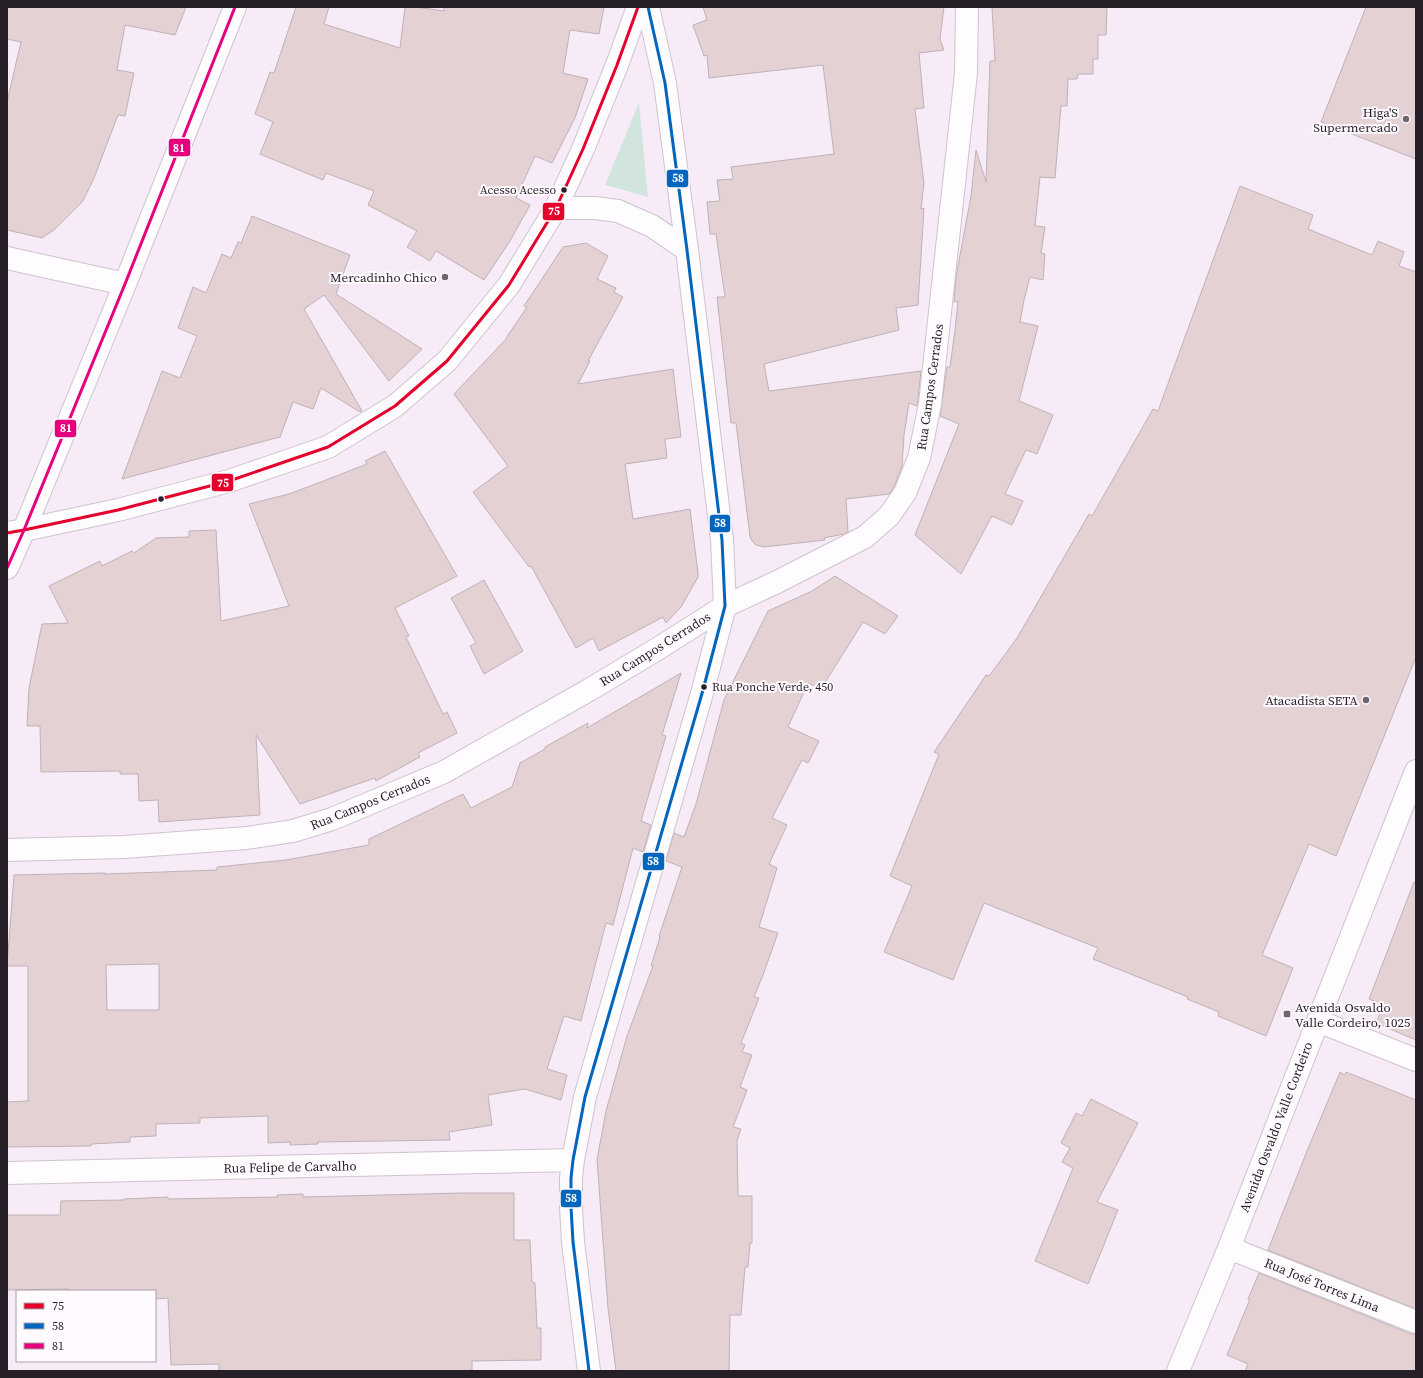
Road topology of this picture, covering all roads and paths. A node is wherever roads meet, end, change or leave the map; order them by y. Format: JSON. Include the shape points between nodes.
{"nodes":[{"id":1,"x":235,"y":7,"type":"edge"},
{"id":2,"x":638,"y":7,"type":"edge"},
{"id":3,"x":648,"y":7,"type":"edge"},
{"id":4,"x":967,"y":7,"type":"edge"},
{"id":5,"x":556,"y":208,"type":"junction"},
{"id":6,"x":687,"y":250,"type":"junction"},
{"id":7,"x":7,"y":258,"type":"edge"},
{"id":8,"x":125,"y":284,"type":"junction"},
{"id":9,"x":16,"y":532,"type":"edge"},
{"id":10,"x":7,"y":568,"type":"edge"},
{"id":11,"x":725,"y":606,"type":"junction"},
{"id":12,"x":1414,"y":784,"type":"edge"},
{"id":13,"x":7,"y":850,"type":"edge"},
{"id":14,"x":1318,"y":1021,"type":"junction"},
{"id":15,"x":1416,"y":1060,"type":"edge"},
{"id":16,"x":573,"y":1160,"type":"junction"},
{"id":17,"x":7,"y":1174,"type":"edge"},
{"id":18,"x":1229,"y":1248,"type":"junction"},
{"id":19,"x":1416,"y":1322,"type":"edge"},
{"id":20,"x":589,"y":1371,"type":"edge"},
{"id":21,"x":1178,"y":1371,"type":"edge"}],
"edges":[{"from":1,"to":8,"type":"street"},
{"from":2,"to":5,"type":"street","via":[[583,149]]},
{"from":3,"to":6,"type":"street","via":[[665,83]]},
{"from":4,"to":11,"type":"street","name":"Rua Campos Cerrados","via":[[966,73],[950,228],[930,404],[920,458],[905,493],[889,516],[865,537]]},
{"from":5,"to":6,"type":"street","via":[[618,211],[652,226]]},
{"from":5,"to":9,"type":"street","via":[[509,285],[448,361],[395,406],[328,447],[229,481],[118,510]]},
{"from":6,"to":11,"type":"street","via":[[722,540]]},
{"from":7,"to":8,"type":"street"},
{"from":8,"to":9,"type":"street"},
{"from":9,"to":10,"type":"street"},
{"from":11,"to":13,"type":"street","name":"Rua Campos Cerrados","via":[[589,690],[444,772],[332,819],[293,831],[247,838],[123,847]]},
{"from":11,"to":16,"type":"street","via":[[585,1097]]},
{"from":12,"to":14,"type":"street","name":"Avenida Osvaldo Valle Cordeiro"},
{"from":14,"to":15,"type":"street"},
{"from":14,"to":18,"type":"street","name":"Avenida Osvaldo Valle Cordeiro"},
{"from":16,"to":17,"type":"street","name":"Rua Felipe de Carvalho"},
{"from":16,"to":20,"type":"street","via":[[573,1242]]},
{"from":18,"to":19,"type":"street","name":"Rua José Torres Lima"},
{"from":18,"to":21,"type":"street","name":"Avenida Osvaldo Valle Cordeiro"}]}
